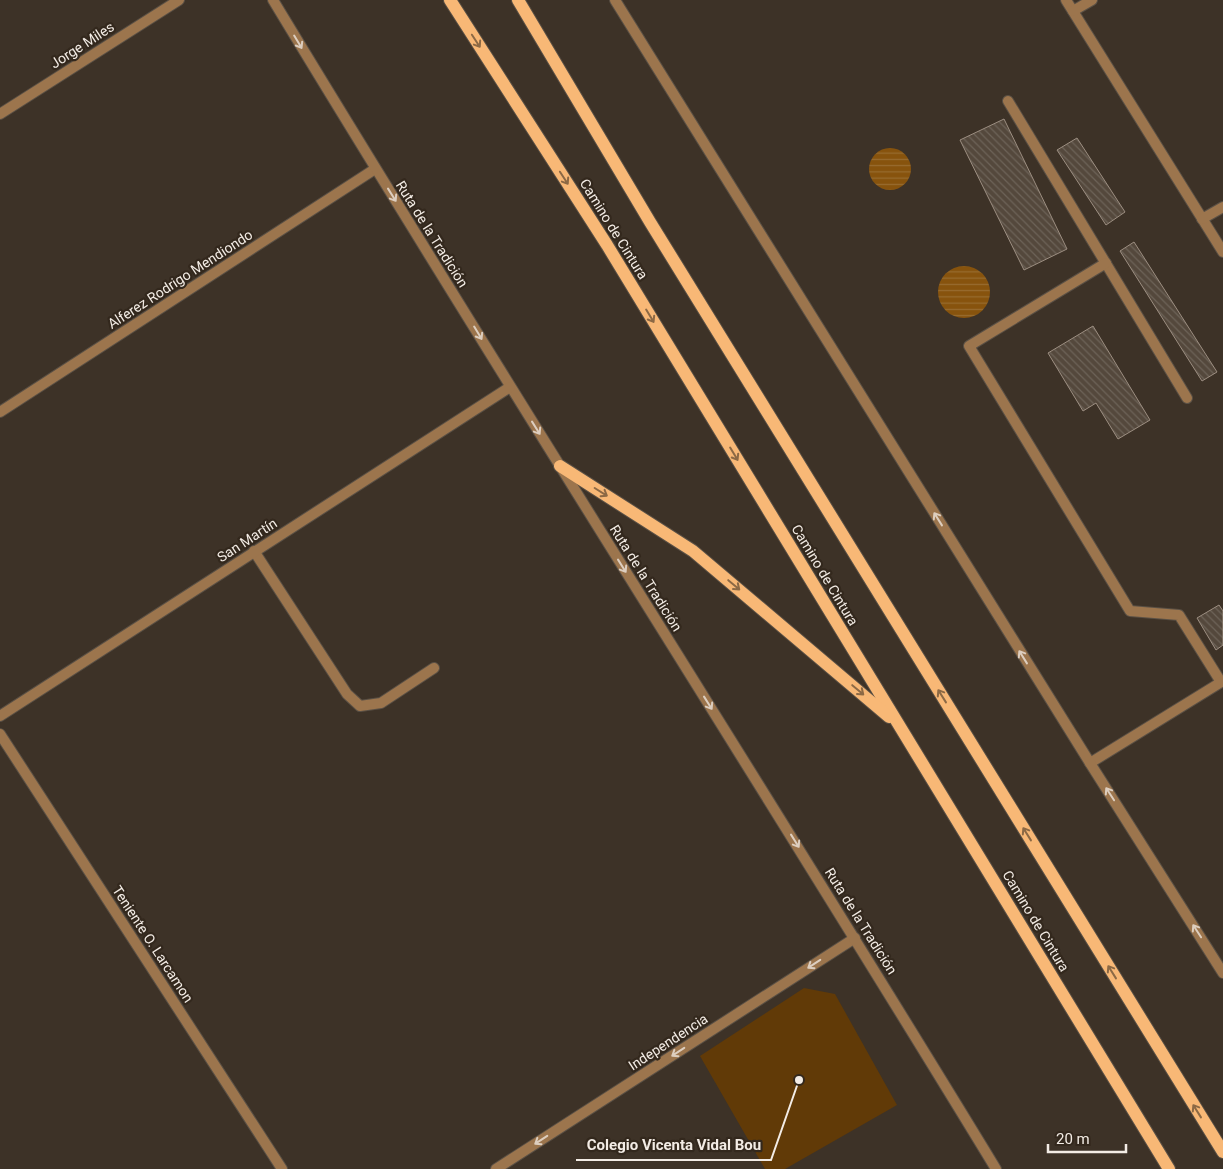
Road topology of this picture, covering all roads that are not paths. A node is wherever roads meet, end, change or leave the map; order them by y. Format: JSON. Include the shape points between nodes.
{"nodes":[{"id":1,"x":179,"y":0,"type":"edge"},
{"id":2,"x":273,"y":0,"type":"edge"},
{"id":3,"x":450,"y":0,"type":"edge"},
{"id":4,"x":518,"y":0,"type":"edge"},
{"id":5,"x":615,"y":0,"type":"edge"},
{"id":6,"x":1066,"y":0,"type":"edge"},
{"id":7,"x":1092,"y":0,"type":"edge"},
{"id":8,"x":1073,"y":11,"type":"junction"},
{"id":9,"x":1008,"y":101,"type":"dead end"},
{"id":10,"x":0,"y":114,"type":"edge"},
{"id":11,"x":375,"y":169,"type":"junction"},
{"id":12,"x":1223,"y":207,"type":"edge"},
{"id":13,"x":1202,"y":220,"type":"junction"},
{"id":14,"x":1223,"y":252,"type":"edge"},
{"id":15,"x":1106,"y":263,"type":"junction"},
{"id":16,"x":510,"y":387,"type":"junction"},
{"id":17,"x":1187,"y":398,"type":"dead end"},
{"id":18,"x":0,"y":412,"type":"edge"},
{"id":19,"x":560,"y":466,"type":"junction"},
{"id":20,"x":254,"y":551,"type":"junction"},
{"id":21,"x":434,"y":668,"type":"dead end"},
{"id":22,"x":1222,"y":681,"type":"edge"},
{"id":23,"x":0,"y":716,"type":"edge"},
{"id":24,"x":899,"y":725,"type":"junction"},
{"id":25,"x":0,"y":734,"type":"edge"},
{"id":26,"x":1090,"y":763,"type":"junction"},
{"id":27,"x":855,"y":938,"type":"junction"},
{"id":28,"x":1223,"y":951,"type":"edge"},
{"id":29,"x":1213,"y":957,"type":"junction"},
{"id":30,"x":1223,"y":973,"type":"edge"},
{"id":31,"x":1223,"y":1152,"type":"edge"},
{"id":32,"x":282,"y":1169,"type":"edge"},
{"id":33,"x":496,"y":1169,"type":"edge"},
{"id":34,"x":996,"y":1169,"type":"edge"},
{"id":35,"x":1169,"y":1169,"type":"edge"}],
"edges":[{"from":1,"to":10,"type":"street","name":"Jorge Miles"},
{"from":2,"to":11,"type":"street","name":"Ruta de la Tradición","one_way":true},
{"from":3,"to":24,"type":"main road","name":"Camino de Cintura","one_way":true,"via":[[607,245]]},
{"from":31,"to":4,"type":"main road","one_way":true,"via":[[655,230]]},
{"from":26,"to":5,"type":"street","one_way":true},
{"from":6,"to":8,"type":"street"},
{"from":7,"to":8,"type":"street"},
{"from":8,"to":13,"type":"street"},
{"from":9,"to":15,"type":"street"},
{"from":11,"to":16,"type":"street","name":"Ruta de la Tradición","one_way":true},
{"from":11,"to":18,"type":"street","name":"Alferez Rodrigo Mendiondo"},
{"from":12,"to":13,"type":"street"},
{"from":13,"to":14,"type":"street"},
{"from":15,"to":17,"type":"street"},
{"from":15,"to":22,"type":"street","via":[[969,346],[1130,611],[1179,615]]},
{"from":16,"to":19,"type":"street","name":"Ruta de la Tradición","one_way":true},
{"from":16,"to":20,"type":"street","name":"San Martín"},
{"from":19,"to":24,"type":"main road","one_way":true,"via":[[694,551]]},
{"from":19,"to":27,"type":"street","name":"Ruta de la Tradición","one_way":true},
{"from":20,"to":21,"type":"street","via":[[347,694],[360,706],[382,703]]},
{"from":20,"to":23,"type":"street","name":"San Martín"},
{"from":22,"to":26,"type":"street"},
{"from":24,"to":35,"type":"main road","name":"Camino de Cintura"},
{"from":25,"to":32,"type":"street","name":"Teniente O. Larcamon"},
{"from":29,"to":26,"type":"street","one_way":true},
{"from":27,"to":33,"type":"street","name":"Independencia","one_way":true},
{"from":27,"to":34,"type":"street","name":"Ruta de la Tradición"},
{"from":28,"to":29,"type":"street"},
{"from":29,"to":30,"type":"street"}]}
